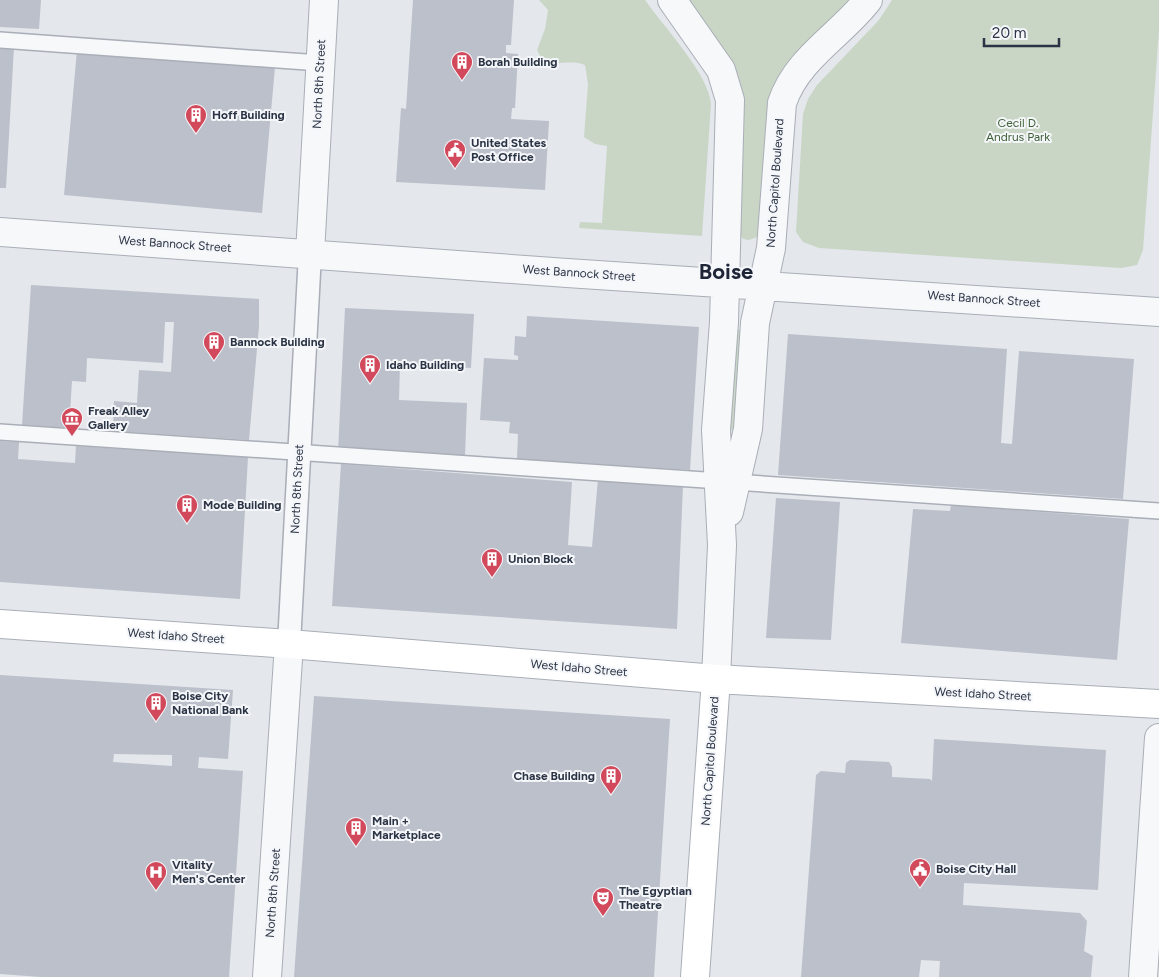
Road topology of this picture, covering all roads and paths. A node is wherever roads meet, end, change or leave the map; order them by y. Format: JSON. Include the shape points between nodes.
{"nodes":[{"id":1,"x":324,"y":0,"type":"edge"},
{"id":2,"x":672,"y":0,"type":"edge"},
{"id":3,"x":868,"y":0,"type":"edge"},
{"id":4,"x":0,"y":40,"type":"edge"},
{"id":5,"x":320,"y":64,"type":"junction"},
{"id":6,"x":0,"y":232,"type":"edge"},
{"id":7,"x":310,"y":254,"type":"junction"},
{"id":8,"x":726,"y":282,"type":"junction"},
{"id":9,"x":763,"y":285,"type":"junction"},
{"id":10,"x":1159,"y":312,"type":"edge"},
{"id":11,"x":0,"y":432,"type":"edge"},
{"id":12,"x":299,"y":452,"type":"junction"},
{"id":13,"x":727,"y":482,"type":"junction"},
{"id":14,"x":1159,"y":511,"type":"edge"},
{"id":15,"x":0,"y":624,"type":"edge"},
{"id":16,"x":289,"y":644,"type":"junction"},
{"id":17,"x":716,"y":679,"type":"junction"},
{"id":18,"x":1159,"y":704,"type":"edge"},
{"id":19,"x":1159,"y":738,"type":"edge"},
{"id":20,"x":1153,"y":907,"type":"edge"},
{"id":21,"x":267,"y":977,"type":"edge"},
{"id":22,"x":695,"y":977,"type":"edge"},
{"id":23,"x":1143,"y":977,"type":"edge"}],
"edges":[{"from":1,"to":5,"type":"street","name":"North 8th Street"},
{"from":2,"to":8,"type":"street","name":"North Capitol Boulevard","via":[[718,65],[730,100]]},
{"from":3,"to":9,"type":"street","name":"North Capitol Boulevard","via":[[813,56],[786,91],[780,114],[771,248]]},
{"from":4,"to":5,"type":"lane"},
{"from":5,"to":7,"type":"street","name":"North 8th Street"},
{"from":6,"to":7,"type":"street","name":"West Bannock Street"},
{"from":7,"to":8,"type":"street","name":"West Bannock Street"},
{"from":7,"to":12,"type":"street","name":"North 8th Street"},
{"from":8,"to":9,"type":"street","name":"West Bannock Street"},
{"from":8,"to":13,"type":"street","name":"North Capitol Boulevard","via":[[716,430]]},
{"from":9,"to":10,"type":"street","name":"West Bannock Street"},
{"from":9,"to":13,"type":"street","name":"North Capitol Boulevard","via":[[755,323],[748,429]]},
{"from":11,"to":12,"type":"lane"},
{"from":12,"to":13,"type":"lane"},
{"from":12,"to":16,"type":"street","name":"North 8th Street"},
{"from":13,"to":14,"type":"lane"},
{"from":13,"to":17,"type":"street","name":"North Capitol Boulevard"},
{"from":15,"to":16,"type":"main road","name":"West Idaho Street"},
{"from":16,"to":17,"type":"main road","name":"West Idaho Street"},
{"from":16,"to":21,"type":"street","name":"North 8th Street"},
{"from":17,"to":18,"type":"main road","name":"West Idaho Street"},
{"from":17,"to":22,"type":"main road","name":"North Capitol Boulevard"},
{"from":19,"to":20,"type":"street"},
{"from":20,"to":23,"type":"street"}]}
